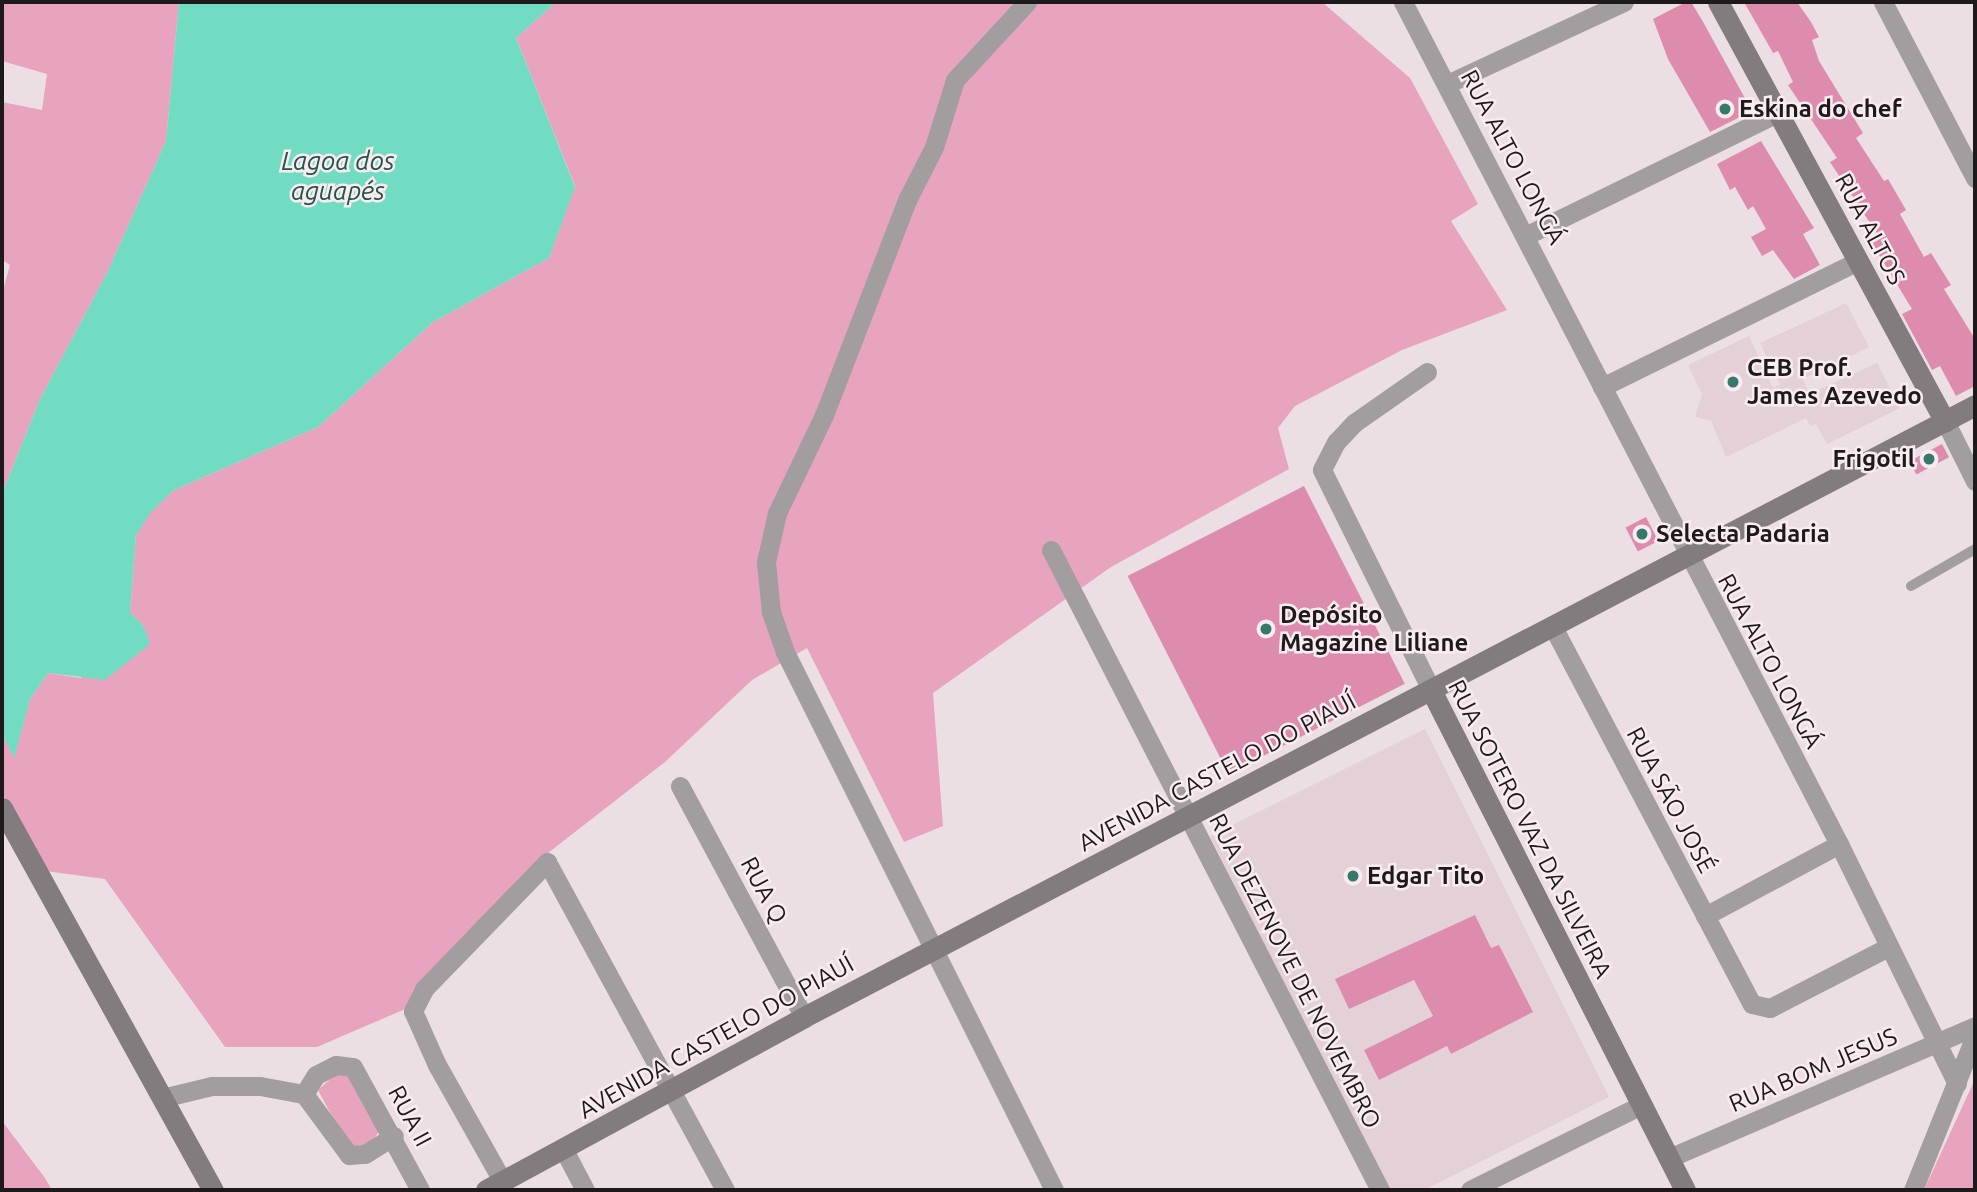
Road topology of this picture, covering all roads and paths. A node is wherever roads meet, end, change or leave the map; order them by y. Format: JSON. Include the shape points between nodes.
{"nodes":[{"id":1,"x":1027,"y":2,"type":"edge"},
{"id":2,"x":1403,"y":2,"type":"edge"},
{"id":3,"x":1624,"y":2,"type":"edge"},
{"id":4,"x":1718,"y":2,"type":"edge"},
{"id":5,"x":1883,"y":2,"type":"edge"},
{"id":6,"x":1447,"y":84,"type":"junction"},
{"id":7,"x":1779,"y":112,"type":"junction"},
{"id":8,"x":1975,"y":178,"type":"edge"},
{"id":9,"x":1527,"y":235,"type":"junction"},
{"id":10,"x":1856,"y":262,"type":"junction"},
{"id":11,"x":1427,"y":372,"type":"dead end"},
{"id":12,"x":1602,"y":387,"type":"junction"},
{"id":13,"x":1975,"y":405,"type":"edge"},
{"id":14,"x":1945,"y":421,"type":"junction"},
{"id":15,"x":1975,"y":481,"type":"edge"},
{"id":16,"x":1975,"y":549,"type":"edge"},
{"id":17,"x":1051,"y":550,"type":"dead end"},
{"id":18,"x":1688,"y":558,"type":"junction"},
{"id":19,"x":1912,"y":586,"type":"dead end"},
{"id":20,"x":1553,"y":628,"type":"junction"},
{"id":21,"x":1431,"y":690,"type":"junction"},
{"id":22,"x":680,"y":786,"type":"dead end"},
{"id":23,"x":2,"y":808,"type":"edge"},
{"id":24,"x":1190,"y":817,"type":"junction"},
{"id":25,"x":1839,"y":844,"type":"junction"},
{"id":26,"x":1705,"y":916,"type":"junction"},
{"id":27,"x":1888,"y":947,"type":"junction"},
{"id":28,"x":935,"y":949,"type":"junction"},
{"id":29,"x":804,"y":1017,"type":"junction"},
{"id":30,"x":1975,"y":1026,"type":"edge"},
{"id":31,"x":1975,"y":1036,"type":"edge"},
{"id":32,"x":1937,"y":1044,"type":"junction"},
{"id":33,"x":1957,"y":1084,"type":"junction"},
{"id":34,"x":671,"y":1091,"type":"junction"},
{"id":35,"x":304,"y":1094,"type":"junction"},
{"id":36,"x":162,"y":1098,"type":"junction"},
{"id":37,"x":1639,"y":1106,"type":"junction"},
{"id":38,"x":394,"y":1136,"type":"junction"},
{"id":39,"x":564,"y":1150,"type":"junction"},
{"id":40,"x":1669,"y":1158,"type":"junction"},
{"id":41,"x":494,"y":1186,"type":"edge"},
{"id":42,"x":1376,"y":1189,"type":"edge"},
{"id":43,"x":213,"y":1190,"type":"edge"},
{"id":44,"x":420,"y":1190,"type":"edge"},
{"id":45,"x":584,"y":1190,"type":"edge"},
{"id":46,"x":725,"y":1190,"type":"edge"},
{"id":47,"x":1054,"y":1190,"type":"edge"},
{"id":48,"x":1470,"y":1190,"type":"edge"},
{"id":49,"x":1685,"y":1190,"type":"edge"},
{"id":50,"x":1913,"y":1190,"type":"edge"}],
"edges":[{"from":1,"to":28,"type":"street","via":[[955,80],[934,147],[907,200],[824,415],[777,513],[766,562],[771,611],[785,652]]},
{"from":2,"to":6,"type":"street","name":"RUA ALTO LONGÁ"},
{"from":3,"to":6,"type":"street"},
{"from":4,"to":7,"type":"main road","name":"RUA ALTOS"},
{"from":5,"to":8,"type":"street"},
{"from":6,"to":9,"type":"street","name":"RUA ALTO LONGÁ"},
{"from":7,"to":9,"type":"street"},
{"from":7,"to":10,"type":"main road","name":"RUA ALTOS"},
{"from":9,"to":12,"type":"street","name":"RUA ALTO LONGÁ"},
{"from":10,"to":12,"type":"street"},
{"from":10,"to":14,"type":"main road","name":"RUA ALTOS"},
{"from":11,"to":21,"type":"street","name":"RUA SOTERO VAZ DA SILVEIRA","via":[[1354,423],[1336,442],[1322,470]]},
{"from":12,"to":18,"type":"street","name":"RUA ALTO LONGÁ"},
{"from":13,"to":14,"type":"main road","name":"AVENIDA CASTELO DO PIAUÍ"},
{"from":14,"to":15,"type":"street","name":"RUA ALTOS"},
{"from":14,"to":18,"type":"main road","name":"AVENIDA CASTELO DO PIAUÍ"},
{"from":16,"to":19,"type":"lane"},
{"from":17,"to":24,"type":"street","name":"RUA DEZENOVE DE NOVEMBRO"},
{"from":18,"to":20,"type":"main road","name":"AVENIDA CASTELO DO PIAUÍ"},
{"from":18,"to":25,"type":"street","name":"RUA ALTO LONGÁ"},
{"from":20,"to":21,"type":"main road","name":"AVENIDA CASTELO DO PIAUÍ"},
{"from":20,"to":26,"type":"street","name":"RUA SÃO JOSÉ"},
{"from":21,"to":24,"type":"main road","name":"AVENIDA CASTELO DO PIAUÍ"},
{"from":21,"to":37,"type":"main road","name":"RUA SOTERO VAZ DA SILVEIRA"},
{"from":22,"to":29,"type":"street","name":"RUA Q"},
{"from":23,"to":36,"type":"main road"},
{"from":24,"to":28,"type":"main road","name":"AVENIDA CASTELO DO PIAUÍ"},
{"from":24,"to":42,"type":"street","name":"RUA DEZENOVE DE NOVEMBRO"},
{"from":25,"to":26,"type":"street"},
{"from":25,"to":27,"type":"street","name":"RUA ALTO LONGÁ"},
{"from":26,"to":27,"type":"street","name":"RUA SÃO JOSÉ","via":[[1746,996],[1757,1008],[1770,1008]]},
{"from":27,"to":32,"type":"street","name":"RUA ALTO LONGÁ"},
{"from":28,"to":29,"type":"main road","name":"AVENIDA CASTELO DO PIAUÍ"},
{"from":28,"to":47,"type":"street"},
{"from":29,"to":34,"type":"main road","name":"AVENIDA CASTELO DO PIAUÍ"},
{"from":30,"to":32,"type":"street","name":"RUA BOM JESUS"},
{"from":31,"to":33,"type":"street"},
{"from":32,"to":33,"type":"street","name":"RUA ALTO LONGÁ"},
{"from":32,"to":40,"type":"street","name":"RUA BOM JESUS"},
{"from":33,"to":50,"type":"street"},
{"from":34,"to":39,"type":"main road","name":"AVENIDA CASTELO DO PIAUÍ"},
{"from":34,"to":41,"type":"street","via":[[546,862],[430,982],[413,1011]]},
{"from":34,"to":46,"type":"street"},
{"from":35,"to":36,"type":"street","via":[[260,1086],[212,1086]]},
{"from":35,"to":38,"type":"street","via":[[349,1155],[365,1154]]},
{"from":35,"to":38,"type":"street","name":"RUA II","via":[[316,1074],[336,1065],[353,1067]]},
{"from":36,"to":43,"type":"main road"},
{"from":37,"to":40,"type":"main road","name":"RUA SOTERO VAZ DA SILVEIRA"},
{"from":37,"to":48,"type":"street"},
{"from":38,"to":44,"type":"street","name":"RUA II"},
{"from":39,"to":41,"type":"main road","name":"AVENIDA CASTELO DO PIAUÍ"},
{"from":39,"to":45,"type":"street"},
{"from":40,"to":49,"type":"main road","name":"RUA SOTERO VAZ DA SILVEIRA"}]}
